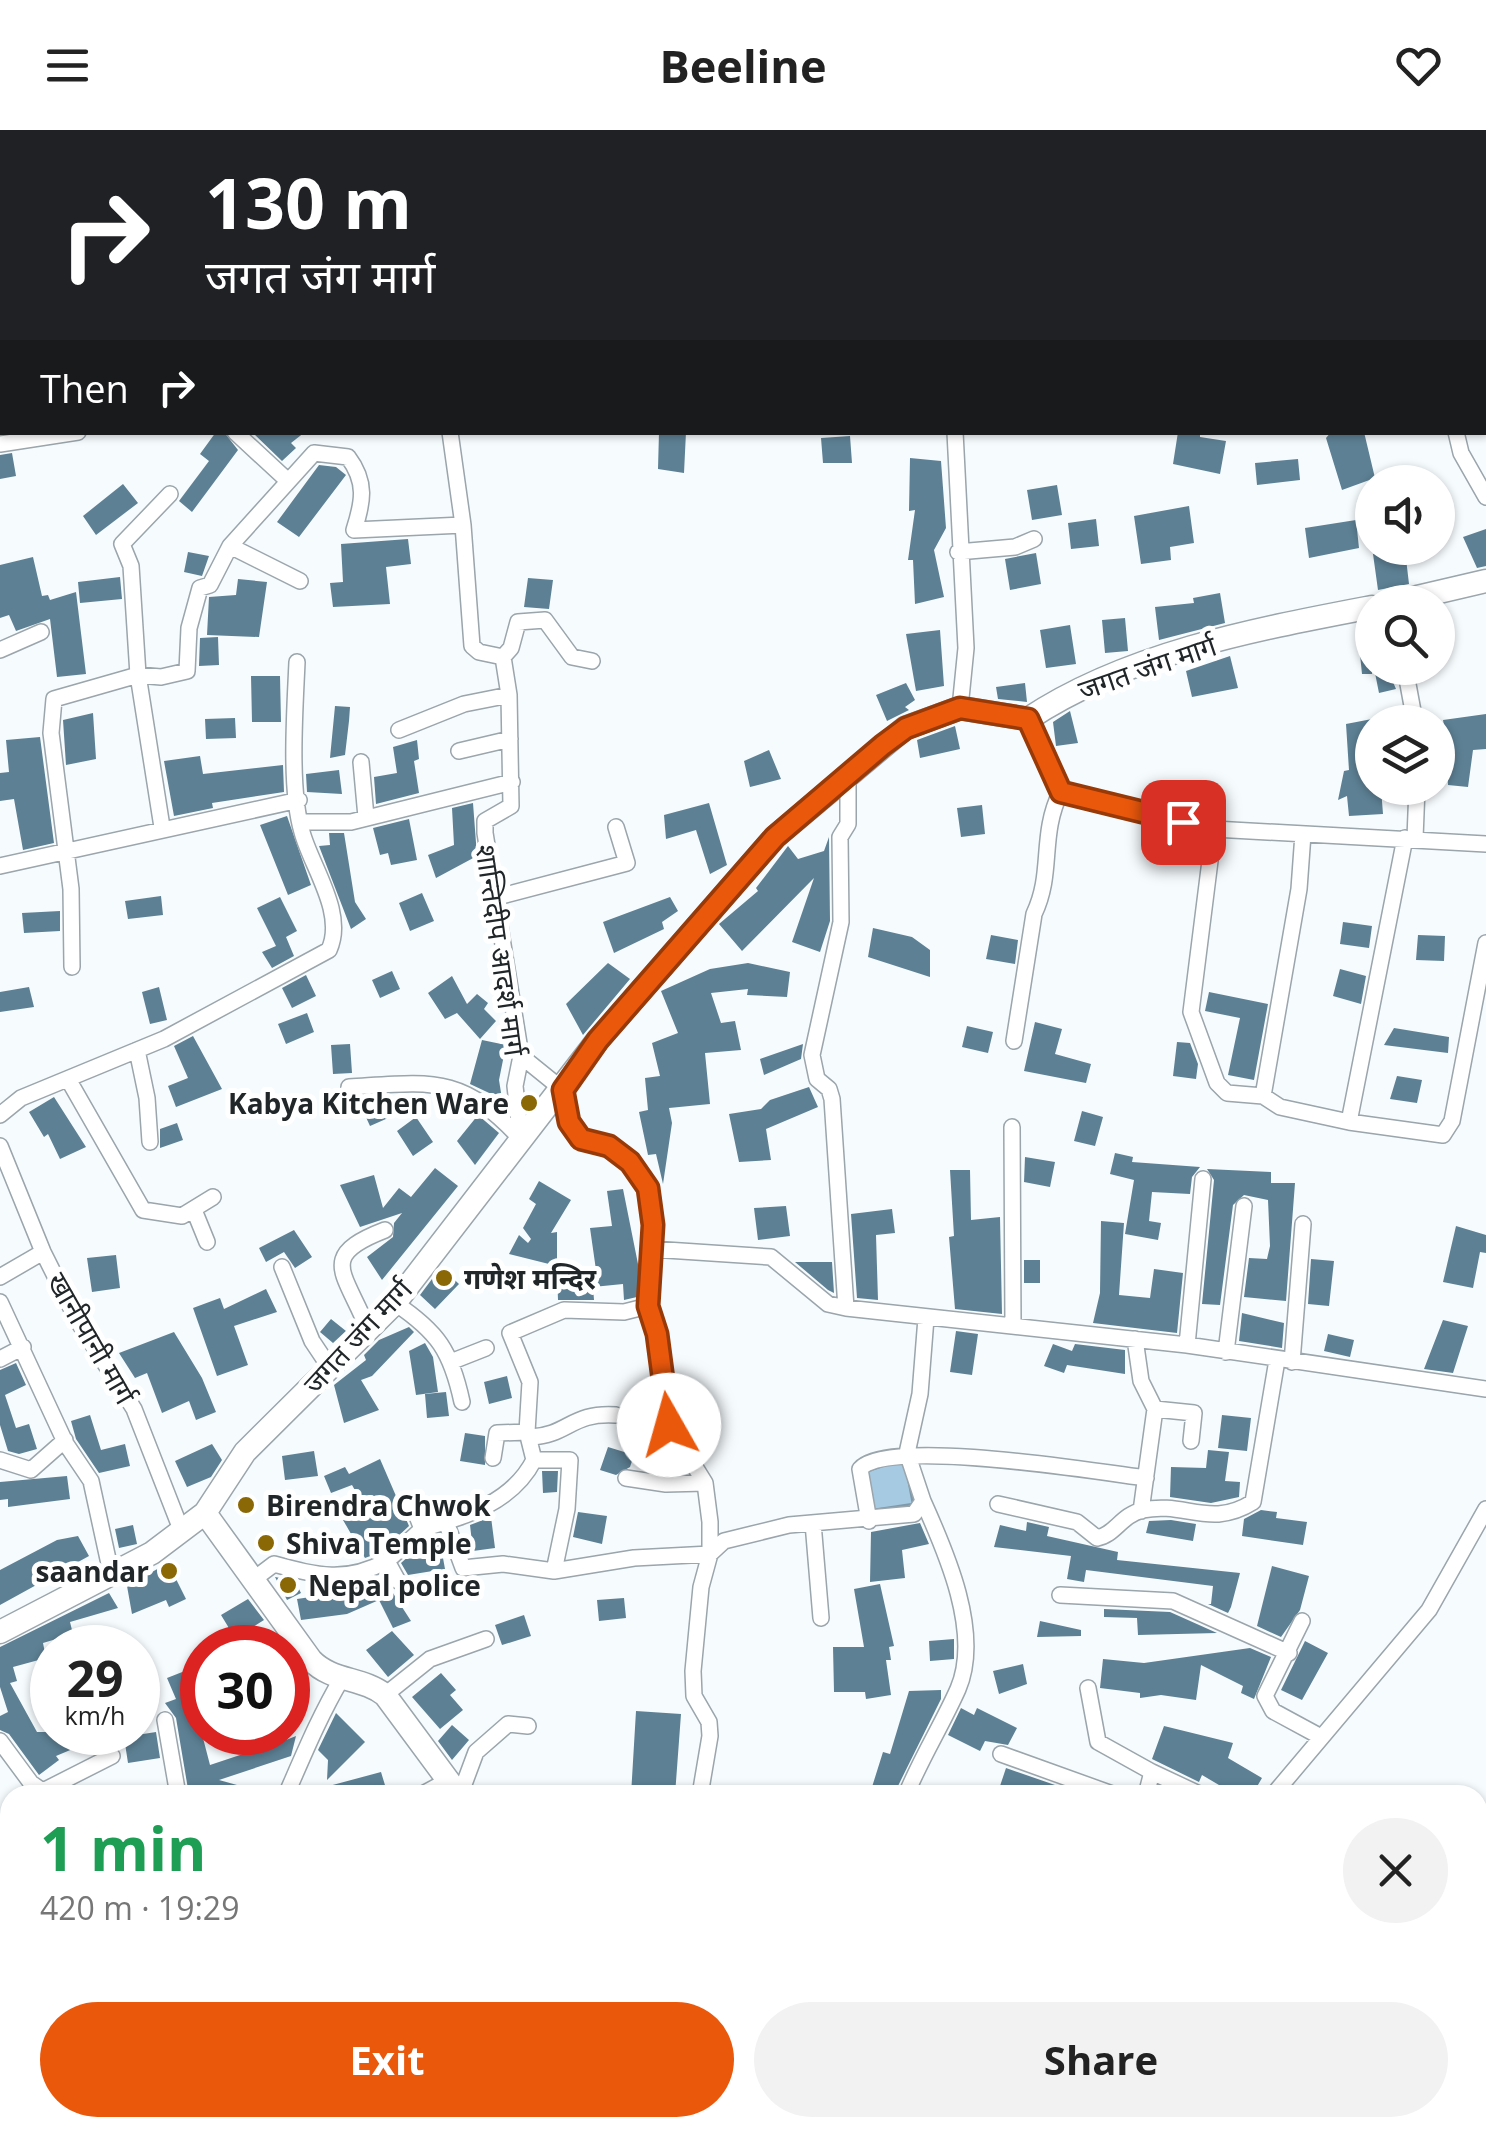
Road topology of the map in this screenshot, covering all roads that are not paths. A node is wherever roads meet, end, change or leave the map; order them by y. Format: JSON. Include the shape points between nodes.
{"nodes":[{"id":1,"x":58,"y":435,"type":"edge"},
{"id":2,"x":238,"y":435,"type":"edge"},
{"id":3,"x":450,"y":435,"type":"edge"},
{"id":4,"x":956,"y":435,"type":"edge"},
{"id":5,"x":1457,"y":435,"type":"edge"},
{"id":6,"x":0,"y":444,"type":"edge"},
{"id":7,"x":288,"y":482,"type":"junction"},
{"id":8,"x":170,"y":494,"type":"dead end"},
{"id":9,"x":1486,"y":498,"type":"edge"},
{"id":10,"x":463,"y":525,"type":"junction"},
{"id":11,"x":1034,"y":539,"type":"dead end"},
{"id":12,"x":230,"y":546,"type":"junction"},
{"id":13,"x":958,"y":552,"type":"junction"},
{"id":14,"x":300,"y":581,"type":"dead end"},
{"id":15,"x":1486,"y":581,"type":"edge"},
{"id":16,"x":1455,"y":588,"type":"edge"},
{"id":17,"x":1355,"y":610,"type":"edge"},
{"id":18,"x":40,"y":632,"type":"dead end"},
{"id":19,"x":0,"y":650,"type":"edge"},
{"id":20,"x":502,"y":657,"type":"junction"},
{"id":21,"x":592,"y":660,"type":"dead end"},
{"id":22,"x":296,"y":662,"type":"dead end"},
{"id":23,"x":138,"y":675,"type":"junction"},
{"id":24,"x":509,"y":694,"type":"junction"},
{"id":25,"x":960,"y":708,"type":"junction"},
{"id":26,"x":1028,"y":719,"type":"junction"},
{"id":27,"x":399,"y":730,"type":"dead end"},
{"id":28,"x":510,"y":739,"type":"junction"},
{"id":29,"x":459,"y":751,"type":"dead end"},
{"id":30,"x":361,"y":762,"type":"dead end"},
{"id":31,"x":848,"y":778,"type":"junction"},
{"id":32,"x":512,"y":782,"type":"junction"},
{"id":33,"x":1061,"y":792,"type":"junction"},
{"id":34,"x":298,"y":800,"type":"junction"},
{"id":35,"x":1415,"y":805,"type":"edge"},
{"id":36,"x":366,"y":817,"type":"junction"},
{"id":37,"x":300,"y":822,"type":"junction"},
{"id":38,"x":616,"y":826,"type":"dead end"},
{"id":39,"x":162,"y":827,"type":"junction"},
{"id":40,"x":1214,"y":829,"type":"junction"},
{"id":41,"x":1304,"y":834,"type":"junction"},
{"id":42,"x":1410,"y":838,"type":"junction"},
{"id":43,"x":1486,"y":844,"type":"edge"},
{"id":44,"x":65,"y":854,"type":"junction"},
{"id":45,"x":0,"y":866,"type":"edge"},
{"id":46,"x":494,"y":898,"type":"junction"},
{"id":47,"x":1486,"y":943,"type":"edge"},
{"id":48,"x":72,"y":967,"type":"dead end"},
{"id":49,"x":1014,"y":1041,"type":"dead end"},
{"id":50,"x":136,"y":1050,"type":"junction"},
{"id":51,"x":520,"y":1056,"type":"junction"},
{"id":52,"x":68,"y":1079,"type":"junction"},
{"id":53,"x":349,"y":1087,"type":"dead end"},
{"id":54,"x":563,"y":1090,"type":"junction"},
{"id":55,"x":1263,"y":1096,"type":"junction"},
{"id":56,"x":0,"y":1115,"type":"edge"},
{"id":57,"x":1349,"y":1122,"type":"junction"},
{"id":58,"x":1012,"y":1126,"type":"dead end"},
{"id":59,"x":520,"y":1138,"type":"junction"},
{"id":60,"x":150,"y":1142,"type":"dead end"},
{"id":61,"x":0,"y":1146,"type":"edge"},
{"id":62,"x":1204,"y":1179,"type":"dead end"},
{"id":63,"x":214,"y":1197,"type":"dead end"},
{"id":64,"x":1244,"y":1206,"type":"dead end"},
{"id":65,"x":194,"y":1210,"type":"junction"},
{"id":66,"x":1303,"y":1224,"type":"dead end"},
{"id":67,"x":385,"y":1230,"type":"dead end"},
{"id":68,"x":207,"y":1242,"type":"dead end"},
{"id":69,"x":651,"y":1249,"type":"junction"},
{"id":70,"x":43,"y":1252,"type":"junction"},
{"id":71,"x":282,"y":1267,"type":"dead end"},
{"id":72,"x":0,"y":1277,"type":"edge"},
{"id":73,"x":0,"y":1302,"type":"edge"},
{"id":74,"x":395,"y":1302,"type":"junction"},
{"id":75,"x":648,"y":1306,"type":"junction"},
{"id":76,"x":846,"y":1308,"type":"junction"},
{"id":77,"x":926,"y":1318,"type":"junction"},
{"id":78,"x":1013,"y":1326,"type":"junction"},
{"id":79,"x":367,"y":1327,"type":"junction"},
{"id":80,"x":1135,"y":1339,"type":"junction"},
{"id":81,"x":1187,"y":1345,"type":"junction"},
{"id":82,"x":23,"y":1347,"type":"junction"},
{"id":83,"x":486,"y":1348,"type":"dead end"},
{"id":84,"x":1226,"y":1352,"type":"junction"},
{"id":85,"x":0,"y":1359,"type":"edge"},
{"id":86,"x":1284,"y":1361,"type":"junction"},
{"id":87,"x":453,"y":1362,"type":"junction"},
{"id":88,"x":330,"y":1368,"type":"junction"},
{"id":89,"x":1486,"y":1389,"type":"edge"},
{"id":90,"x":462,"y":1402,"type":"dead end"},
{"id":91,"x":1155,"y":1409,"type":"junction"},
{"id":92,"x":616,"y":1415,"type":"dead end"},
{"id":93,"x":529,"y":1435,"type":"junction"},
{"id":94,"x":66,"y":1440,"type":"junction"},
{"id":95,"x":1190,"y":1441,"type":"dead end"},
{"id":96,"x":907,"y":1454,"type":"junction"},
{"id":97,"x":493,"y":1458,"type":"dead end"},
{"id":98,"x":0,"y":1460,"type":"edge"},
{"id":99,"x":534,"y":1460,"type":"junction"},
{"id":100,"x":626,"y":1478,"type":"dead end"},
{"id":101,"x":1146,"y":1478,"type":"junction"},
{"id":102,"x":705,"y":1482,"type":"junction"},
{"id":103,"x":923,"y":1501,"type":"junction"},
{"id":104,"x":998,"y":1504,"type":"dead end"},
{"id":105,"x":413,"y":1506,"type":"dead end"},
{"id":106,"x":1486,"y":1510,"type":"edge"},
{"id":107,"x":1141,"y":1511,"type":"junction"},
{"id":108,"x":205,"y":1513,"type":"junction"},
{"id":109,"x":870,"y":1521,"type":"junction"},
{"id":110,"x":446,"y":1522,"type":"junction"},
{"id":111,"x":813,"y":1524,"type":"junction"},
{"id":112,"x":422,"y":1529,"type":"junction"},
{"id":113,"x":182,"y":1532,"type":"junction"},
{"id":114,"x":710,"y":1554,"type":"junction"},
{"id":115,"x":387,"y":1561,"type":"junction"},
{"id":116,"x":554,"y":1571,"type":"junction"},
{"id":117,"x":111,"y":1573,"type":"junction"},
{"id":118,"x":254,"y":1579,"type":"junction"},
{"id":119,"x":398,"y":1581,"type":"dead end"},
{"id":120,"x":1060,"y":1594,"type":"dead end"},
{"id":121,"x":821,"y":1618,"type":"dead end"},
{"id":122,"x":1302,"y":1621,"type":"dead end"},
{"id":123,"x":0,"y":1632,"type":"edge"},
{"id":124,"x":486,"y":1640,"type":"dead end"},
{"id":125,"x":1289,"y":1653,"type":"junction"},
{"id":126,"x":342,"y":1678,"type":"junction"},
{"id":127,"x":1088,"y":1688,"type":"dead end"},
{"id":128,"x":385,"y":1696,"type":"junction"},
{"id":129,"x":166,"y":1720,"type":"dead end"},
{"id":130,"x":528,"y":1726,"type":"dead end"},
{"id":131,"x":1322,"y":1737,"type":"junction"},
{"id":132,"x":0,"y":1741,"type":"edge"},
{"id":133,"x":1001,"y":1754,"type":"dead end"},
{"id":134,"x":112,"y":1756,"type":"dead end"},
{"id":135,"x":1152,"y":1772,"type":"junction"},
{"id":136,"x":34,"y":1785,"type":"edge"},
{"id":137,"x":60,"y":1785,"type":"edge"},
{"id":138,"x":176,"y":1785,"type":"edge"},
{"id":139,"x":291,"y":1785,"type":"edge"},
{"id":140,"x":451,"y":1785,"type":"edge"},
{"id":141,"x":458,"y":1785,"type":"edge"},
{"id":142,"x":702,"y":1785,"type":"edge"},
{"id":143,"x":911,"y":1785,"type":"edge"},
{"id":144,"x":1065,"y":1785,"type":"edge"},
{"id":145,"x":1149,"y":1785,"type":"edge"},
{"id":146,"x":1180,"y":1785,"type":"edge"},
{"id":147,"x":1281,"y":1785,"type":"edge"}],
"edges":[{"from":1,"to":6,"type":"street"},
{"from":2,"to":7,"type":"street"},
{"from":3,"to":10,"type":"street"},
{"from":4,"to":13,"type":"street"},
{"from":5,"to":9,"type":"street"},
{"from":7,"to":10,"type":"street","via":[[314,453],[328,452],[348,457],[362,475],[354,530]]},
{"from":7,"to":12,"type":"street"},
{"from":8,"to":23,"type":"street","via":[[122,544],[131,566]]},
{"from":10,"to":20,"type":"street","via":[[472,646]]},
{"from":11,"to":13,"type":"street"},
{"from":12,"to":14,"type":"street"},
{"from":12,"to":23,"type":"street","via":[[220,572],[200,588],[194,603],[187,670]]},
{"from":13,"to":25,"type":"street","via":[[966,648]]},
{"from":15,"to":16,"type":"street"},
{"from":17,"to":26,"type":"street","name":"जगत जंग मार्ग","via":[[1182,653],[1068,692]]},
{"from":18,"to":19,"type":"street"},
{"from":20,"to":21,"type":"street","via":[[518,622],[528,618],[545,620],[572,657]]},
{"from":20,"to":24,"type":"street"},
{"from":22,"to":34,"type":"street"},
{"from":23,"to":39,"type":"street"},
{"from":23,"to":44,"type":"street","via":[[54,699],[51,733]]},
{"from":24,"to":27,"type":"street"},
{"from":24,"to":28,"type":"street"},
{"from":25,"to":26,"type":"street","name":"जगत जंग मार्ग"},
{"from":25,"to":31,"type":"street","name":"जगत जंग मार्ग","via":[[906,728]]},
{"from":26,"to":33,"type":"street"},
{"from":28,"to":29,"type":"street"},
{"from":28,"to":32,"type":"street"},
{"from":30,"to":36,"type":"street"},
{"from":31,"to":54,"type":"street","name":"जगत जंग मार्ग","via":[[775,837],[730,885]]},
{"from":31,"to":76,"type":"street","via":[[848,824],[840,837],[842,922],[812,1055],[817,1079],[832,1099]]},
{"from":32,"to":36,"type":"street"},
{"from":32,"to":46,"type":"street","name":"शान्तिदीप आदर्श मार्ग","via":[[511,806],[485,821]]},
{"from":33,"to":40,"type":"street"},
{"from":33,"to":49,"type":"street","via":[[1046,823],[1041,898]]},
{"from":34,"to":37,"type":"street"},
{"from":34,"to":39,"type":"street"},
{"from":35,"to":42,"type":"street"},
{"from":36,"to":37,"type":"street","via":[[334,825]]},
{"from":37,"to":50,"type":"street","via":[[330,909],[330,950]]},
{"from":38,"to":46,"type":"street","via":[[627,863]]},
{"from":39,"to":44,"type":"street"},
{"from":40,"to":41,"type":"street"},
{"from":40,"to":55,"type":"street","via":[[1191,1012],[1217,1084],[1227,1093]]},
{"from":41,"to":42,"type":"street"},
{"from":41,"to":55,"type":"street"},
{"from":42,"to":43,"type":"street"},
{"from":42,"to":57,"type":"street"},
{"from":44,"to":45,"type":"street"},
{"from":44,"to":48,"type":"street"},
{"from":46,"to":51,"type":"street","name":"शान्तिदीप आदर्श मार्ग"},
{"from":47,"to":57,"type":"street","via":[[1452,1121],[1442,1135]]},
{"from":50,"to":52,"type":"street"},
{"from":50,"to":60,"type":"street"},
{"from":51,"to":54,"type":"street"},
{"from":51,"to":59,"type":"street","name":"शान्तिदीप आदर्श मार्ग"},
{"from":52,"to":56,"type":"street","via":[[21,1098]]},
{"from":52,"to":65,"type":"street","via":[[143,1210],[165,1216]]},
{"from":53,"to":59,"type":"street","via":[[451,1086],[491,1107]]},
{"from":54,"to":59,"type":"street","name":"जगत जंग मार्ग"},
{"from":54,"to":69,"type":"street","via":[[569,1122],[581,1139],[609,1146],[643,1177]]},
{"from":55,"to":57,"type":"street","via":[[1280,1107]]},
{"from":58,"to":78,"type":"street"},
{"from":59,"to":74,"type":"street","name":"जगत जंग मार्ग"},
{"from":61,"to":70,"type":"street","name":"खानीपानी मार्ग"},
{"from":62,"to":81,"type":"street"},
{"from":63,"to":65,"type":"street"},
{"from":64,"to":84,"type":"street"},
{"from":65,"to":68,"type":"street"},
{"from":66,"to":86,"type":"street"},
{"from":67,"to":79,"type":"street","via":[[342,1254]]},
{"from":69,"to":75,"type":"street"},
{"from":69,"to":76,"type":"street","via":[[771,1257],[828,1304]]},
{"from":70,"to":72,"type":"street"},
{"from":70,"to":113,"type":"street","name":"खानीपानी मार्ग","via":[[134,1408]]},
{"from":71,"to":88,"type":"street"},
{"from":73,"to":82,"type":"street"},
{"from":74,"to":79,"type":"street","name":"जगत जंग मार्ग"},
{"from":74,"to":87,"type":"street","via":[[428,1325]]},
{"from":75,"to":93,"type":"street","via":[[564,1310],[510,1333],[530,1382]]},
{"from":75,"to":102,"type":"street","via":[[669,1425]]},
{"from":76,"to":77,"type":"street"},
{"from":77,"to":78,"type":"street"},
{"from":77,"to":96,"type":"street"},
{"from":78,"to":80,"type":"street"},
{"from":79,"to":88,"type":"street","name":"जगत जंग मार्ग"},
{"from":80,"to":81,"type":"street"},
{"from":80,"to":91,"type":"street","via":[[1141,1381]]},
{"from":81,"to":84,"type":"street"},
{"from":82,"to":85,"type":"street"},
{"from":82,"to":94,"type":"street"},
{"from":83,"to":87,"type":"street"},
{"from":84,"to":86,"type":"street"},
{"from":86,"to":89,"type":"street"},
{"from":86,"to":107,"type":"street","via":[[1253,1502],[1232,1515]]},
{"from":87,"to":90,"type":"street"},
{"from":88,"to":108,"type":"street","name":"जगत जंग मार्ग","via":[[245,1452]]},
{"from":91,"to":95,"type":"street","via":[[1194,1414]]},
{"from":91,"to":101,"type":"street"},
{"from":92,"to":93,"type":"street","via":[[588,1413],[550,1436]]},
{"from":93,"to":97,"type":"street","via":[[497,1433]]},
{"from":93,"to":99,"type":"street"},
{"from":94,"to":98,"type":"street","via":[[30,1470]]},
{"from":94,"to":117,"type":"street","via":[[91,1481]]},
{"from":96,"to":101,"type":"street"},
{"from":96,"to":103,"type":"street"},
{"from":96,"to":109,"type":"street","via":[[872,1459],[860,1468]]},
{"from":99,"to":110,"type":"street","via":[[522,1483]]},
{"from":99,"to":116,"type":"street","via":[[570,1460],[568,1509]]},
{"from":100,"to":102,"type":"street"},
{"from":101,"to":107,"type":"street"},
{"from":102,"to":114,"type":"street"},
{"from":103,"to":109,"type":"street","via":[[914,1514]]},
{"from":103,"to":143,"type":"street","via":[[951,1564],[962,1676]]},
{"from":104,"to":107,"type":"street","via":[[1077,1522],[1097,1538]]},
{"from":105,"to":112,"type":"street"},
{"from":106,"to":131,"type":"street","via":[[1429,1610]]},
{"from":108,"to":113,"type":"street","name":"जगत जंग मार्ग"},
{"from":108,"to":118,"type":"street"},
{"from":109,"to":111,"type":"street"},
{"from":110,"to":112,"type":"street"},
{"from":110,"to":116,"type":"street","via":[[463,1568],[502,1564]]},
{"from":111,"to":114,"type":"street","via":[[724,1541]]},
{"from":111,"to":121,"type":"street"},
{"from":112,"to":115,"type":"street"},
{"from":113,"to":117,"type":"street","name":"जगत जंग मार्ग"},
{"from":114,"to":116,"type":"street"},
{"from":114,"to":142,"type":"street","via":[[692,1671],[694,1696],[709,1722]]},
{"from":115,"to":118,"type":"street","via":[[362,1575],[329,1579],[274,1564]]},
{"from":115,"to":119,"type":"street"},
{"from":117,"to":123,"type":"street","name":"जगत जंग मार्ग"},
{"from":118,"to":126,"type":"street","via":[[311,1660]]},
{"from":120,"to":125,"type":"street","via":[[1173,1600]]},
{"from":122,"to":125,"type":"street"},
{"from":124,"to":128,"type":"street","via":[[430,1659]]},
{"from":125,"to":131,"type":"street","via":[[1265,1696],[1273,1711]]},
{"from":126,"to":128,"type":"street"},
{"from":126,"to":139,"type":"street","via":[[306,1739]]},
{"from":127,"to":135,"type":"street","via":[[1098,1742]]},
{"from":128,"to":140,"type":"street"},
{"from":129,"to":138,"type":"street"},
{"from":130,"to":141,"type":"street","via":[[508,1724],[484,1741]]},
{"from":131,"to":147,"type":"street"},
{"from":132,"to":136,"type":"street"},
{"from":133,"to":144,"type":"street"},
{"from":134,"to":137,"type":"street"},
{"from":135,"to":145,"type":"street"},
{"from":135,"to":146,"type":"street"}]}
